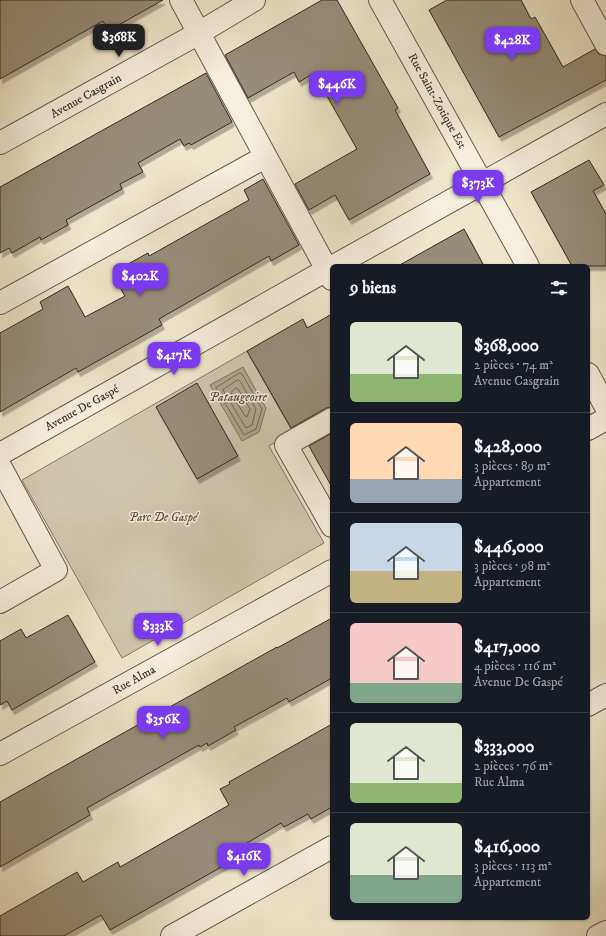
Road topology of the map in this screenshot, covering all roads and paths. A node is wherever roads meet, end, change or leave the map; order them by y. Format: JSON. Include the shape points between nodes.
{"nodes":[{"id":1,"x":180,"y":0,"type":"edge"},
{"id":2,"x":254,"y":0,"type":"edge"},
{"id":3,"x":380,"y":0,"type":"edge"},
{"id":4,"x":582,"y":0,"type":"edge"},
{"id":5,"x":199,"y":33,"type":"junction"},
{"id":6,"x":606,"y":44,"type":"edge"},
{"id":7,"x":606,"y":114,"type":"edge"},
{"id":8,"x":0,"y":143,"type":"edge"},
{"id":9,"x":265,"y":157,"type":"junction"},
{"id":10,"x":482,"y":183,"type":"junction"},
{"id":11,"x":343,"y":264,"type":"edge"},
{"id":12,"x":527,"y":264,"type":"edge"},
{"id":13,"x":330,"y":269,"type":"edge"},
{"id":14,"x":330,"y":272,"type":"edge"},
{"id":15,"x":0,"y":303,"type":"edge"},
{"id":16,"x":590,"y":378,"type":"edge"},
{"id":17,"x":606,"y":406,"type":"edge"},
{"id":18,"x":606,"y":419,"type":"edge"},
{"id":19,"x":330,"y":420,"type":"edge"},
{"id":20,"x":590,"y":428,"type":"edge"},
{"id":21,"x":0,"y":454,"type":"edge"},
{"id":22,"x":0,"y":466,"type":"edge"},
{"id":23,"x":330,"y":522,"type":"edge"},
{"id":24,"x":330,"y":571,"type":"edge"},
{"id":25,"x":0,"y":602,"type":"edge"},
{"id":26,"x":606,"y":695,"type":"edge"},
{"id":27,"x":590,"y":704,"type":"edge"},
{"id":28,"x":0,"y":754,"type":"edge"},
{"id":29,"x":330,"y":848,"type":"edge"},
{"id":30,"x":606,"y":932,"type":"edge"},
{"id":31,"x":172,"y":936,"type":"edge"},
{"id":32,"x":598,"y":936,"type":"edge"}],
"edges":[{"from":1,"to":5,"type":"street"},
{"from":2,"to":5,"type":"street","name":"Avenue Casgrain"},
{"from":3,"to":10,"type":"street","name":"Rue Saint-Zotique Est"},
{"from":4,"to":6,"type":"street"},
{"from":5,"to":8,"type":"street","name":"Avenue Casgrain"},
{"from":5,"to":9,"type":"street"},
{"from":7,"to":10,"type":"street","name":"Avenue De Gaspé"},
{"from":9,"to":13,"type":"street"},
{"from":9,"to":15,"type":"street"},
{"from":10,"to":11,"type":"street","name":"Avenue De Gaspé"},
{"from":10,"to":12,"type":"street","name":"Rue Saint-Zotique Est"},
{"from":14,"to":21,"type":"street","name":"Avenue De Gaspé"},
{"from":16,"to":17,"type":"street"},
{"from":18,"to":20,"type":"street"},
{"from":19,"to":23,"type":"street","via":[[286,445]]},
{"from":22,"to":25,"type":"street","via":[[56,570]]},
{"from":24,"to":28,"type":"street","name":"Rue Alma"},
{"from":26,"to":27,"type":"street"},
{"from":29,"to":31,"type":"street"},
{"from":30,"to":32,"type":"street"}]}
